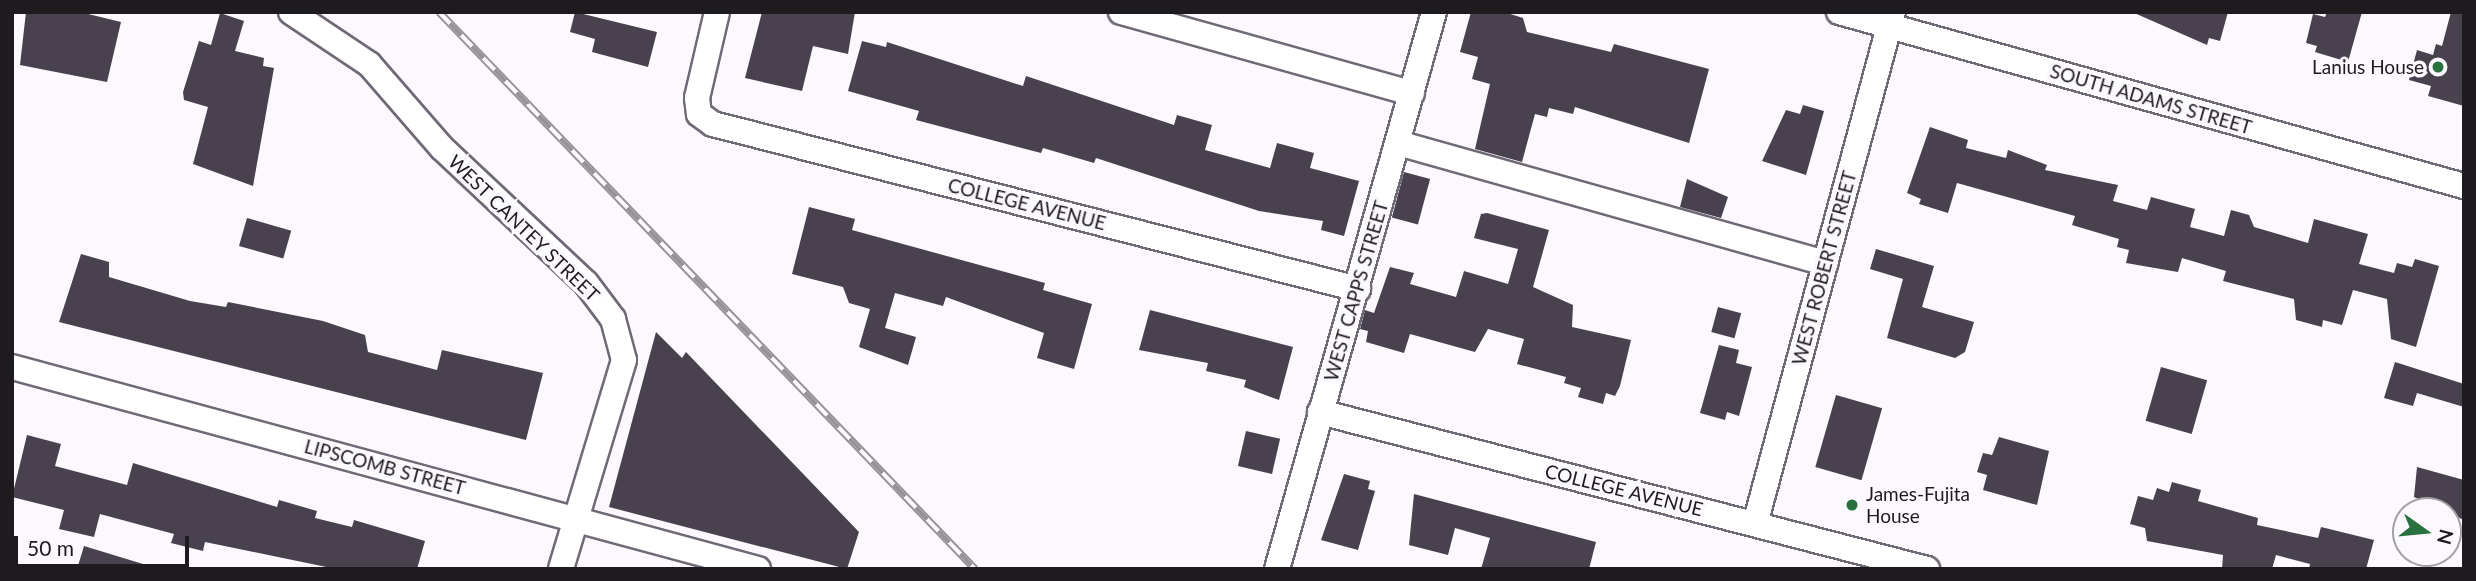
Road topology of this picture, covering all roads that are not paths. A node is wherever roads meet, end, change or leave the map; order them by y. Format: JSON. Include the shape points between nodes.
{"nodes":[{"id":1,"x":717,"y":12,"type":"edge"},
{"id":2,"x":1121,"y":12,"type":"edge"},
{"id":3,"x":1434,"y":12,"type":"edge"},
{"id":4,"x":1839,"y":12,"type":"edge"},
{"id":5,"x":297,"y":16,"type":"edge"},
{"id":6,"x":1891,"y":19,"type":"edge"},
{"id":7,"x":1412,"y":93,"type":"junction"},
{"id":8,"x":1398,"y":143,"type":"junction"},
{"id":9,"x":2464,"y":186,"type":"edge"},
{"id":10,"x":1825,"y":263,"type":"junction"},
{"id":11,"x":1358,"y":289,"type":"junction"},
{"id":12,"x":12,"y":367,"type":"edge"},
{"id":13,"x":1320,"y":412,"type":"junction"},
{"id":14,"x":575,"y":518,"type":"junction"},
{"id":15,"x":1755,"y":524,"type":"junction"},
{"id":16,"x":561,"y":569,"type":"edge"},
{"id":17,"x":758,"y":569,"type":"edge"},
{"id":18,"x":1277,"y":569,"type":"edge"},
{"id":19,"x":1927,"y":569,"type":"edge"}],
"edges":[{"from":1,"to":11,"type":"street","name":"COLLEGE AVENUE","via":[[702,67],[699,114],[713,124]]},
{"from":2,"to":7,"type":"street"},
{"from":3,"to":7,"type":"street","name":"WEST CAPPS STREET"},
{"from":4,"to":6,"type":"street","name":"SOUTH ADAMS STREET"},
{"from":5,"to":14,"type":"street","name":"WEST CANTEY STREET","via":[[369,64],[442,148],[586,283],[613,319],[624,360]]},
{"from":6,"to":9,"type":"street","name":"SOUTH ADAMS STREET"},
{"from":6,"to":10,"type":"street","name":"WEST ROBERT STREET"},
{"from":7,"to":8,"type":"street","name":"WEST CAPPS STREET"},
{"from":8,"to":10,"type":"street"},
{"from":8,"to":11,"type":"street","name":"WEST CAPPS STREET"},
{"from":10,"to":15,"type":"street","name":"WEST ROBERT STREET"},
{"from":11,"to":13,"type":"street","name":"WEST CAPPS STREET"},
{"from":12,"to":14,"type":"street","name":"LIPSCOMB STREET"},
{"from":13,"to":15,"type":"street","name":"COLLEGE AVENUE"},
{"from":13,"to":18,"type":"street","name":"WEST CAPPS STREET"},
{"from":14,"to":16,"type":"street","name":"WEST CANTEY STREET"},
{"from":14,"to":17,"type":"street","name":"LIPSCOMB STREET"},
{"from":15,"to":19,"type":"street","name":"COLLEGE AVENUE"}]}
